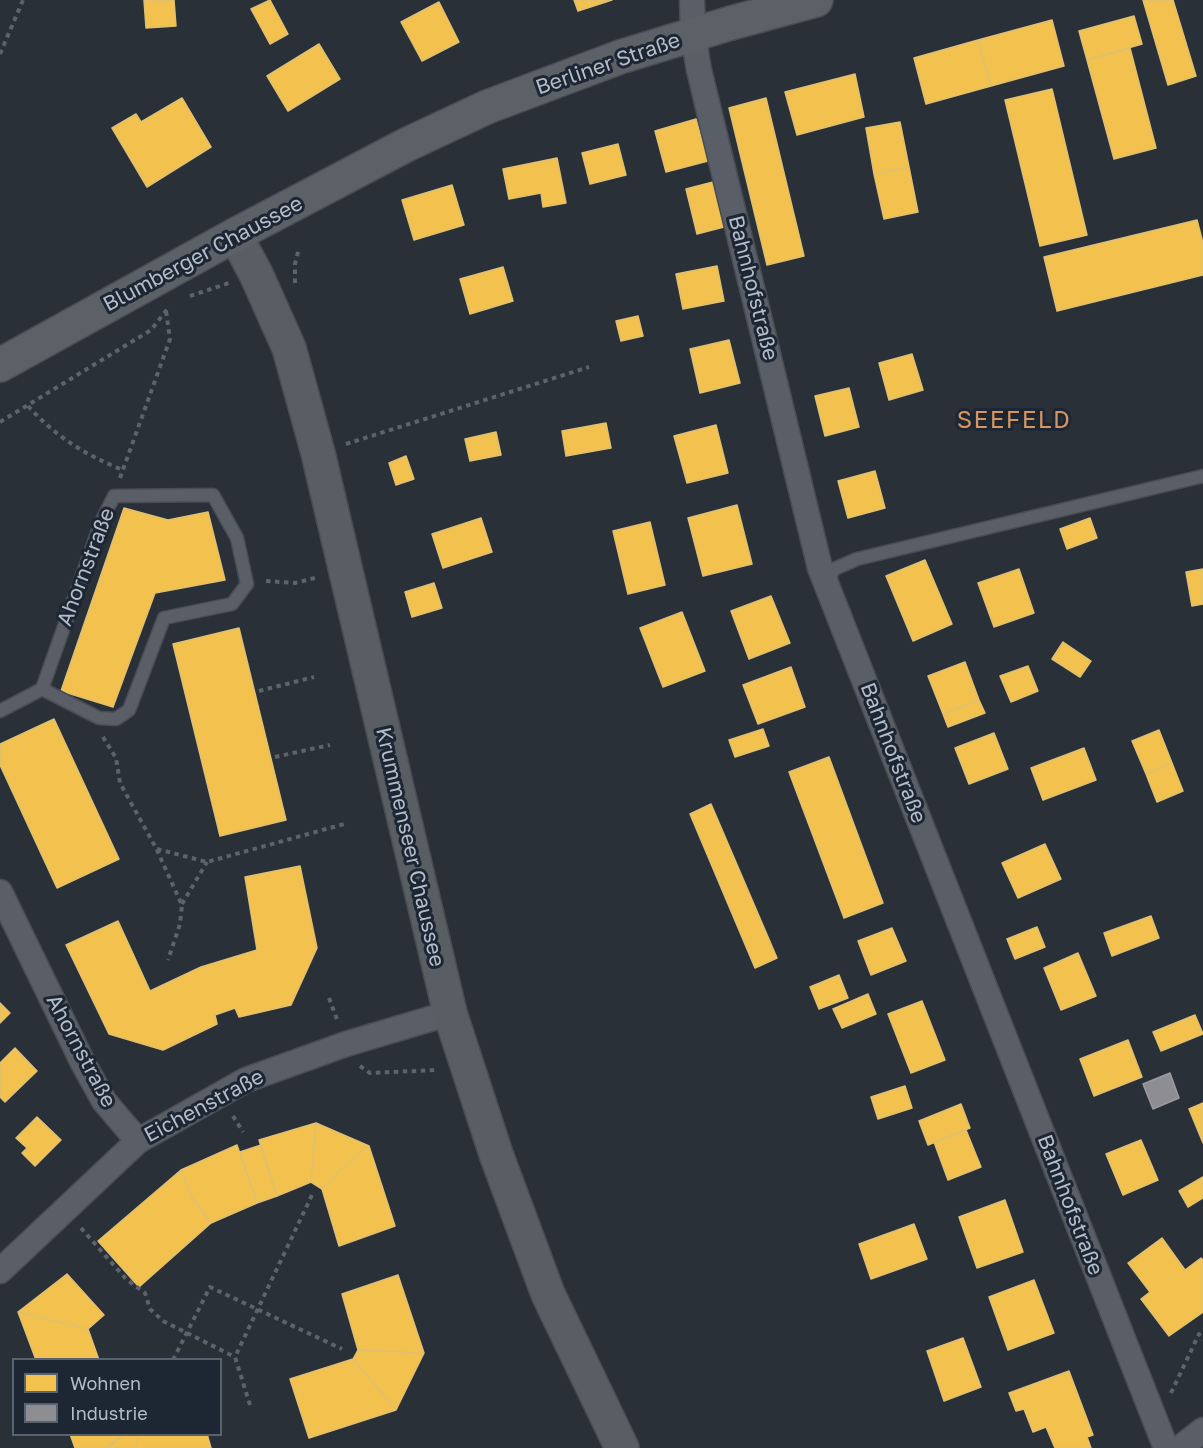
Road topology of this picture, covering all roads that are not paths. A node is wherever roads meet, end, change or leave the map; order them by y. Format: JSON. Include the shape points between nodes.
{"nodes":[{"id":1,"x":692,"y":0,"type":"edge"},
{"id":2,"x":816,"y":0,"type":"edge"},
{"id":3,"x":693,"y":34,"type":"junction"},
{"id":4,"x":406,"y":145,"type":"joint"},
{"id":5,"x":235,"y":235,"type":"junction"},
{"id":6,"x":0,"y":365,"type":"edge"},
{"id":7,"x":1203,"y":476,"type":"edge"},
{"id":8,"x":827,"y":584,"type":"junction"},
{"id":9,"x":42,"y":689,"type":"junction"},
{"id":10,"x":0,"y":711,"type":"edge"},
{"id":11,"x":0,"y":892,"type":"edge"},
{"id":12,"x":450,"y":1013,"type":"junction"},
{"id":13,"x":138,"y":1141,"type":"junction"},
{"id":14,"x":0,"y":1271,"type":"edge"},
{"id":15,"x":1203,"y":1431,"type":"edge"},
{"id":16,"x":622,"y":1448,"type":"edge"},
{"id":17,"x":1166,"y":1448,"type":"edge"},
{"id":18,"x":1180,"y":1448,"type":"edge"}],
"edges":[{"from":1,"to":3,"type":"street","name":"Bahnhofstraße"},
{"from":2,"to":3,"type":"main road","name":"Berliner Straße"},
{"from":3,"to":4,"type":"main road","name":"Berliner Straße","via":[[487,107]]},
{"from":3,"to":8,"type":"street","name":"Bahnhofstraße","via":[[820,568]]},
{"from":4,"to":5,"type":"main road","name":"Blumberger Chaussee"},
{"from":5,"to":6,"type":"main road","name":"Blumberger Chaussee"},
{"from":5,"to":12,"type":"main road","name":"Krummenseer Chaussee","via":[[289,348],[318,453]]},
{"from":7,"to":8,"type":"lane","via":[[857,559],[834,569]]},
{"from":8,"to":17,"type":"street","name":"Bahnhofstraße"},
{"from":9,"to":9,"type":"lane","name":"Ahornstraße","via":[[101,522],[114,496],[213,495],[237,538],[247,584],[232,604],[164,618],[129,710],[116,719],[99,718]]},
{"from":9,"to":10,"type":"lane"},
{"from":11,"to":13,"type":"street","name":"Ahornstraße","via":[[104,1101]]},
{"from":12,"to":13,"type":"street","name":"Eichenstraße","via":[[246,1080]]},
{"from":12,"to":16,"type":"main road","name":"Krummenseer Chaussee","via":[[548,1294]]},
{"from":13,"to":14,"type":"street","name":"Eichenstraße"},
{"from":15,"to":18,"type":"street"}]}
